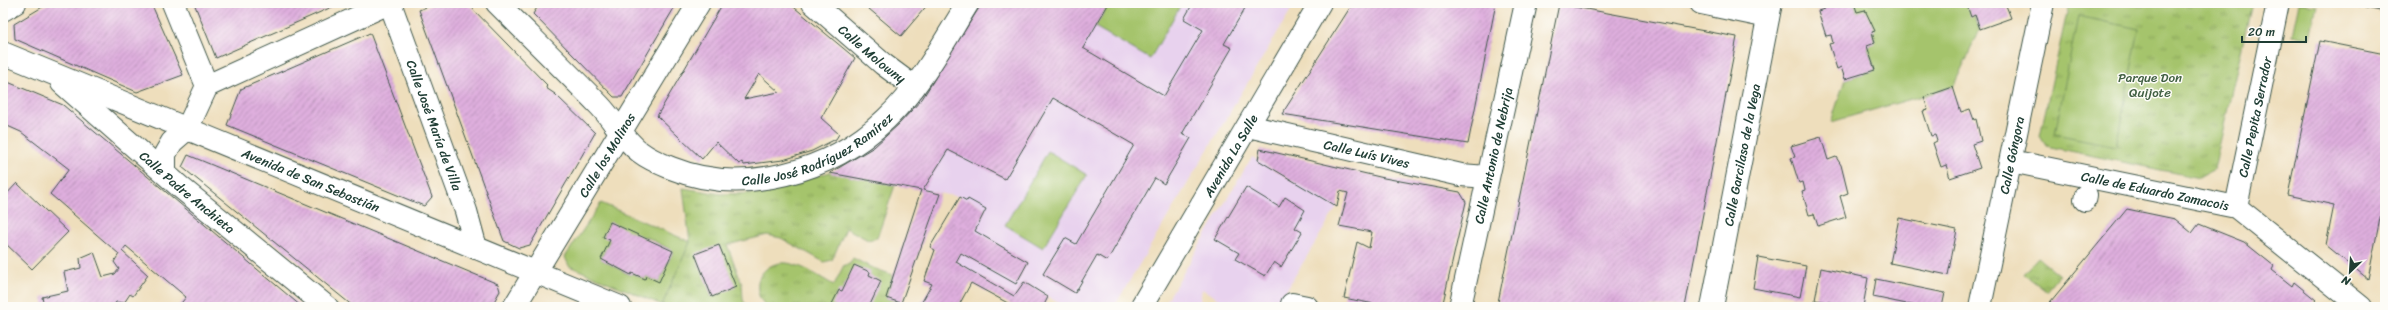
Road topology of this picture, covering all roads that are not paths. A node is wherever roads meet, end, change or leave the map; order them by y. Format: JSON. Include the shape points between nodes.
{"nodes":[{"id":1,"x":15,"y":3,"type":"edge"},
{"id":2,"x":173,"y":3,"type":"edge"},
{"id":3,"x":389,"y":3,"type":"edge"},
{"id":4,"x":497,"y":3,"type":"edge"},
{"id":5,"x":698,"y":3,"type":"edge"},
{"id":6,"x":813,"y":3,"type":"edge"},
{"id":7,"x":968,"y":3,"type":"edge"},
{"id":8,"x":1320,"y":3,"type":"edge"},
{"id":9,"x":1526,"y":3,"type":"edge"},
{"id":10,"x":1701,"y":3,"type":"edge"},
{"id":11,"x":2043,"y":3,"type":"edge"},
{"id":12,"x":2278,"y":3,"type":"edge"},
{"id":13,"x":3,"y":10,"type":"edge"},
{"id":14,"x":1769,"y":10,"type":"edge"},
{"id":15,"x":3,"y":53,"type":"edge"},
{"id":16,"x":51,"y":73,"type":"junction"},
{"id":17,"x":207,"y":86,"type":"junction"},
{"id":18,"x":914,"y":87,"type":"junction"},
{"id":19,"x":1248,"y":126,"type":"junction"},
{"id":20,"x":188,"y":129,"type":"junction"},
{"id":21,"x":621,"y":132,"type":"junction"},
{"id":22,"x":2010,"y":161,"type":"junction"},
{"id":23,"x":165,"y":173,"type":"junction"},
{"id":24,"x":1487,"y":177,"type":"junction"},
{"id":25,"x":2236,"y":207,"type":"junction"},
{"id":26,"x":476,"y":248,"type":"junction"},
{"id":27,"x":535,"y":272,"type":"junction"},
{"id":28,"x":2357,"y":306,"type":"edge"},
{"id":29,"x":327,"y":307,"type":"edge"},
{"id":30,"x":514,"y":307,"type":"edge"},
{"id":31,"x":620,"y":307,"type":"edge"},
{"id":32,"x":1141,"y":307,"type":"edge"},
{"id":33,"x":1460,"y":307,"type":"edge"},
{"id":34,"x":1712,"y":307,"type":"edge"},
{"id":35,"x":1980,"y":307,"type":"edge"}],
"edges":[{"from":1,"to":13,"type":"street"},
{"from":2,"to":17,"type":"street"},
{"from":3,"to":17,"type":"street"},
{"from":3,"to":26,"type":"street","name":"Calle José María de Villa","via":[[466,211]]},
{"from":4,"to":21,"type":"street","name":"Calle José Rodríguez Ramírez","via":[[600,106]]},
{"from":5,"to":21,"type":"street","name":"Calle los Molinos"},
{"from":6,"to":18,"type":"street","name":"Calle Molowny","via":[[883,64]]},
{"from":7,"to":18,"type":"street","name":"Calle José Rodríguez Ramírez"},
{"from":8,"to":19,"type":"street","name":"Avenida La Salle"},
{"from":9,"to":24,"type":"street","name":"Calle Antonio de Nebrija"},
{"from":10,"to":14,"type":"street"},
{"from":11,"to":22,"type":"street","name":"Calle Góngora"},
{"from":12,"to":25,"type":"street","name":"Calle Pepita Serrador"},
{"from":14,"to":34,"type":"street","name":"Calle Garcilaso de la Vega"},
{"from":15,"to":16,"type":"street","name":"Avenida de San Sebastián"},
{"from":16,"to":20,"type":"street","name":"Avenida de San Sebastián"},
{"from":16,"to":23,"type":"street","name":"Calle Padre Anchieta"},
{"from":17,"to":20,"type":"street"},
{"from":18,"to":21,"type":"street","name":"Calle José Rodríguez Ramírez","via":[[886,119],[855,142],[808,167],[775,176],[732,180],[689,175],[641,153]]},
{"from":19,"to":24,"type":"street","name":"Calle Luís Vives","via":[[1461,174]]},
{"from":19,"to":32,"type":"street","name":"Avenida La Salle"},
{"from":20,"to":23,"type":"street","via":[[172,142],[165,154]]},
{"from":20,"to":26,"type":"street","name":"Avenida de San Sebastián"},
{"from":21,"to":27,"type":"street","name":"Calle los Molinos"},
{"from":22,"to":25,"type":"street","name":"Calle de Eduardo Zamacois"},
{"from":22,"to":35,"type":"street","name":"Calle Góngora"},
{"from":23,"to":29,"type":"street","name":"Calle Padre Anchieta"},
{"from":24,"to":33,"type":"street","name":"Calle Antonio de Nebrija"},
{"from":25,"to":28,"type":"street","name":"Calle de Eduardo Zamacois"},
{"from":26,"to":27,"type":"street","name":"Avenida de San Sebastián"},
{"from":27,"to":30,"type":"street","name":"Calle los Molinos"},
{"from":27,"to":31,"type":"street","name":"Avenida de San Sebastián"}]}
